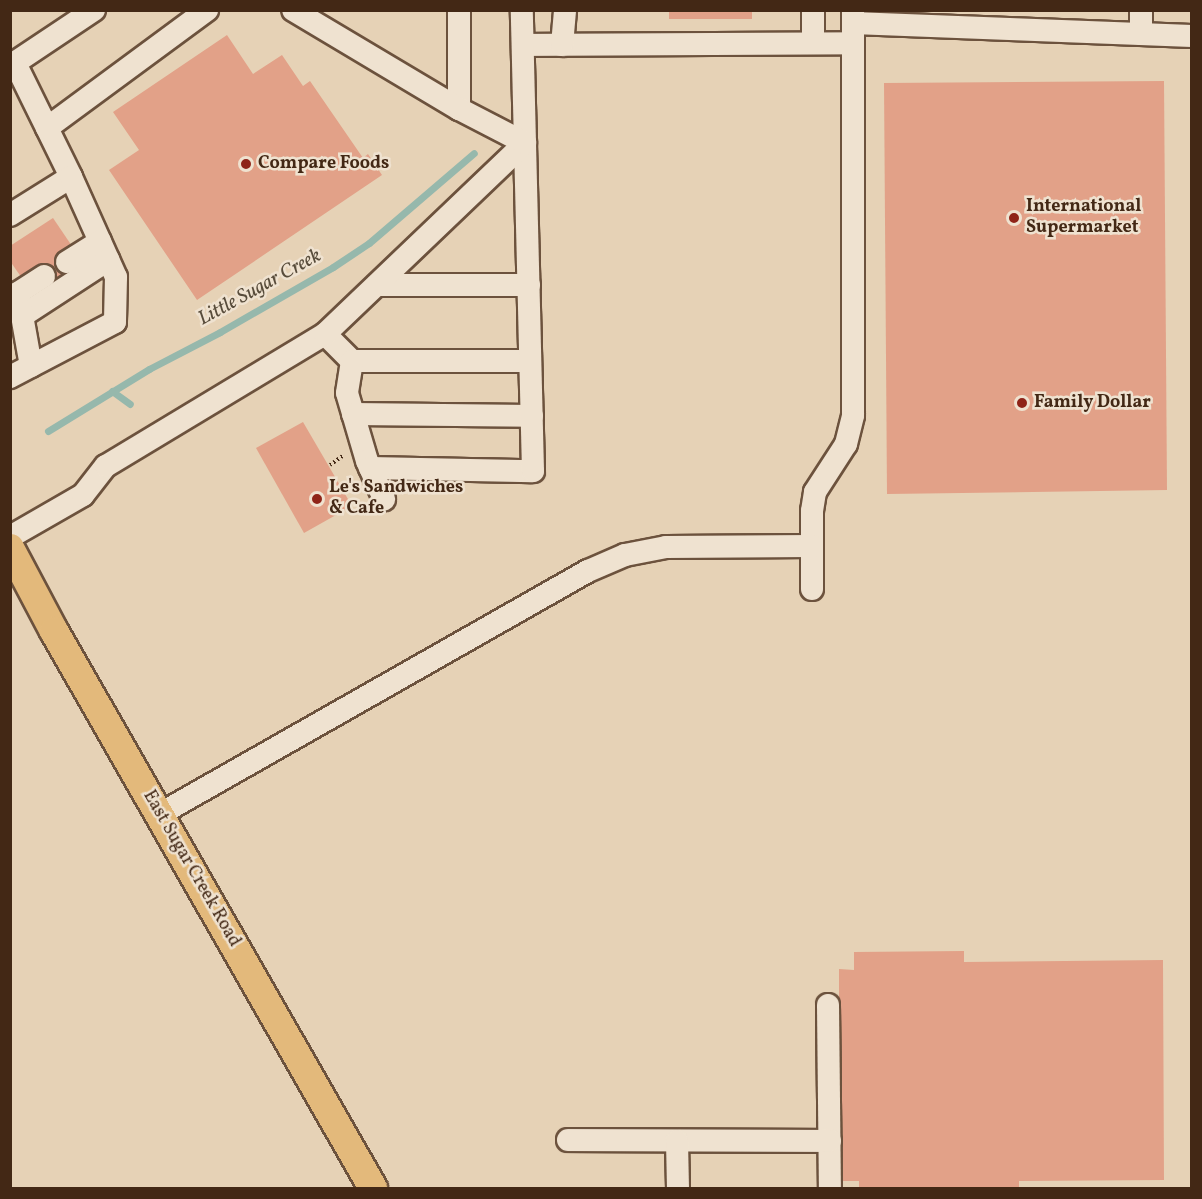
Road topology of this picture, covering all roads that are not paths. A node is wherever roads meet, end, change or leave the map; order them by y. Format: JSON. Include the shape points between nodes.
{"nodes":[{"id":1,"x":94,"y":10,"type":"edge"},
{"id":2,"x":207,"y":10,"type":"edge"},
{"id":3,"x":293,"y":10,"type":"edge"},
{"id":4,"x":459,"y":10,"type":"edge"},
{"id":5,"x":522,"y":10,"type":"edge"},
{"id":6,"x":565,"y":10,"type":"edge"},
{"id":7,"x":813,"y":10,"type":"edge"},
{"id":8,"x":1141,"y":10,"type":"edge"},
{"id":9,"x":853,"y":26,"type":"edge"},
{"id":10,"x":1141,"y":34,"type":"junction"},
{"id":11,"x":1191,"y":36,"type":"edge"},
{"id":12,"x":813,"y":43,"type":"junction"},
{"id":13,"x":523,"y":45,"type":"junction"},
{"id":14,"x":562,"y":45,"type":"junction"},
{"id":15,"x":13,"y":64,"type":"edge"},
{"id":16,"x":459,"y":109,"type":"junction"},
{"id":17,"x":47,"y":128,"type":"junction"},
{"id":18,"x":525,"y":143,"type":"junction"},
{"id":19,"x":71,"y":177,"type":"junction"},
{"id":20,"x":10,"y":215,"type":"edge"},
{"id":21,"x":104,"y":250,"type":"junction"},
{"id":22,"x":67,"y":262,"type":"dead end"},
{"id":23,"x":44,"y":276,"type":"dead end"},
{"id":24,"x":377,"y":285,"type":"junction"},
{"id":25,"x":529,"y":285,"type":"junction"},
{"id":26,"x":22,"y":316,"type":"junction"},
{"id":27,"x":325,"y":334,"type":"junction"},
{"id":28,"x":352,"y":361,"type":"junction"},
{"id":29,"x":530,"y":361,"type":"junction"},
{"id":30,"x":32,"y":366,"type":"junction"},
{"id":31,"x":10,"y":377,"type":"edge"},
{"id":32,"x":353,"y":414,"type":"junction"},
{"id":33,"x":532,"y":416,"type":"junction"},
{"id":34,"x":370,"y":468,"type":"junction"},
{"id":35,"x":384,"y":499,"type":"dead end"},
{"id":36,"x":10,"y":537,"type":"edge"},
{"id":37,"x":812,"y":546,"type":"junction"},
{"id":38,"x":10,"y":548,"type":"edge"},
{"id":39,"x":812,"y":589,"type":"dead end"},
{"id":40,"x":160,"y":814,"type":"junction"},
{"id":41,"x":828,"y":1005,"type":"dead end"},
{"id":42,"x":568,"y":1140,"type":"dead end"},
{"id":43,"x":677,"y":1141,"type":"junction"},
{"id":44,"x":830,"y":1141,"type":"junction"},
{"id":45,"x":372,"y":1188,"type":"edge"},
{"id":46,"x":678,"y":1188,"type":"edge"},
{"id":47,"x":830,"y":1188,"type":"edge"}],
"edges":[{"from":1,"to":15,"type":"lane"},
{"from":2,"to":17,"type":"lane"},
{"from":3,"to":16,"type":"lane"},
{"from":4,"to":16,"type":"lane"},
{"from":5,"to":13,"type":"lane"},
{"from":6,"to":14,"type":"lane"},
{"from":7,"to":12,"type":"lane"},
{"from":8,"to":10,"type":"lane"},
{"from":9,"to":10,"type":"lane"},
{"from":9,"to":12,"type":"lane"},
{"from":9,"to":37,"type":"lane","via":[[853,415],[846,444],[815,492]]},
{"from":10,"to":11,"type":"lane"},
{"from":12,"to":14,"type":"lane"},
{"from":13,"to":14,"type":"lane"},
{"from":13,"to":18,"type":"lane"},
{"from":15,"to":17,"type":"lane"},
{"from":16,"to":18,"type":"lane"},
{"from":17,"to":19,"type":"lane"},
{"from":18,"to":24,"type":"lane"},
{"from":18,"to":25,"type":"lane"},
{"from":19,"to":20,"type":"lane"},
{"from":19,"to":21,"type":"lane"},
{"from":21,"to":22,"type":"lane"},
{"from":21,"to":26,"type":"lane"},
{"from":21,"to":30,"type":"lane","via":[[116,277],[115,322]]},
{"from":23,"to":26,"type":"lane","via":[[18,293]]},
{"from":24,"to":25,"type":"lane"},
{"from":24,"to":27,"type":"lane"},
{"from":25,"to":29,"type":"lane"},
{"from":26,"to":30,"type":"lane"},
{"from":27,"to":28,"type":"lane"},
{"from":27,"to":36,"type":"lane","via":[[106,466],[83,495]]},
{"from":28,"to":29,"type":"lane"},
{"from":28,"to":32,"type":"lane","via":[[347,393]]},
{"from":29,"to":33,"type":"lane"},
{"from":30,"to":31,"type":"lane"},
{"from":32,"to":33,"type":"lane"},
{"from":32,"to":34,"type":"lane"},
{"from":33,"to":34,"type":"lane","via":[[533,471]]},
{"from":34,"to":35,"type":"lane"},
{"from":37,"to":39,"type":"lane"},
{"from":37,"to":40,"type":"lane","via":[[666,547],[625,555],[588,571]]},
{"from":38,"to":40,"type":"main road","name":"East Sugar Creek Road"},
{"from":40,"to":45,"type":"main road","name":"East Sugar Creek Road"},
{"from":41,"to":44,"type":"lane"},
{"from":42,"to":43,"type":"lane"},
{"from":43,"to":44,"type":"lane"},
{"from":43,"to":46,"type":"lane"},
{"from":44,"to":47,"type":"lane"}]}
